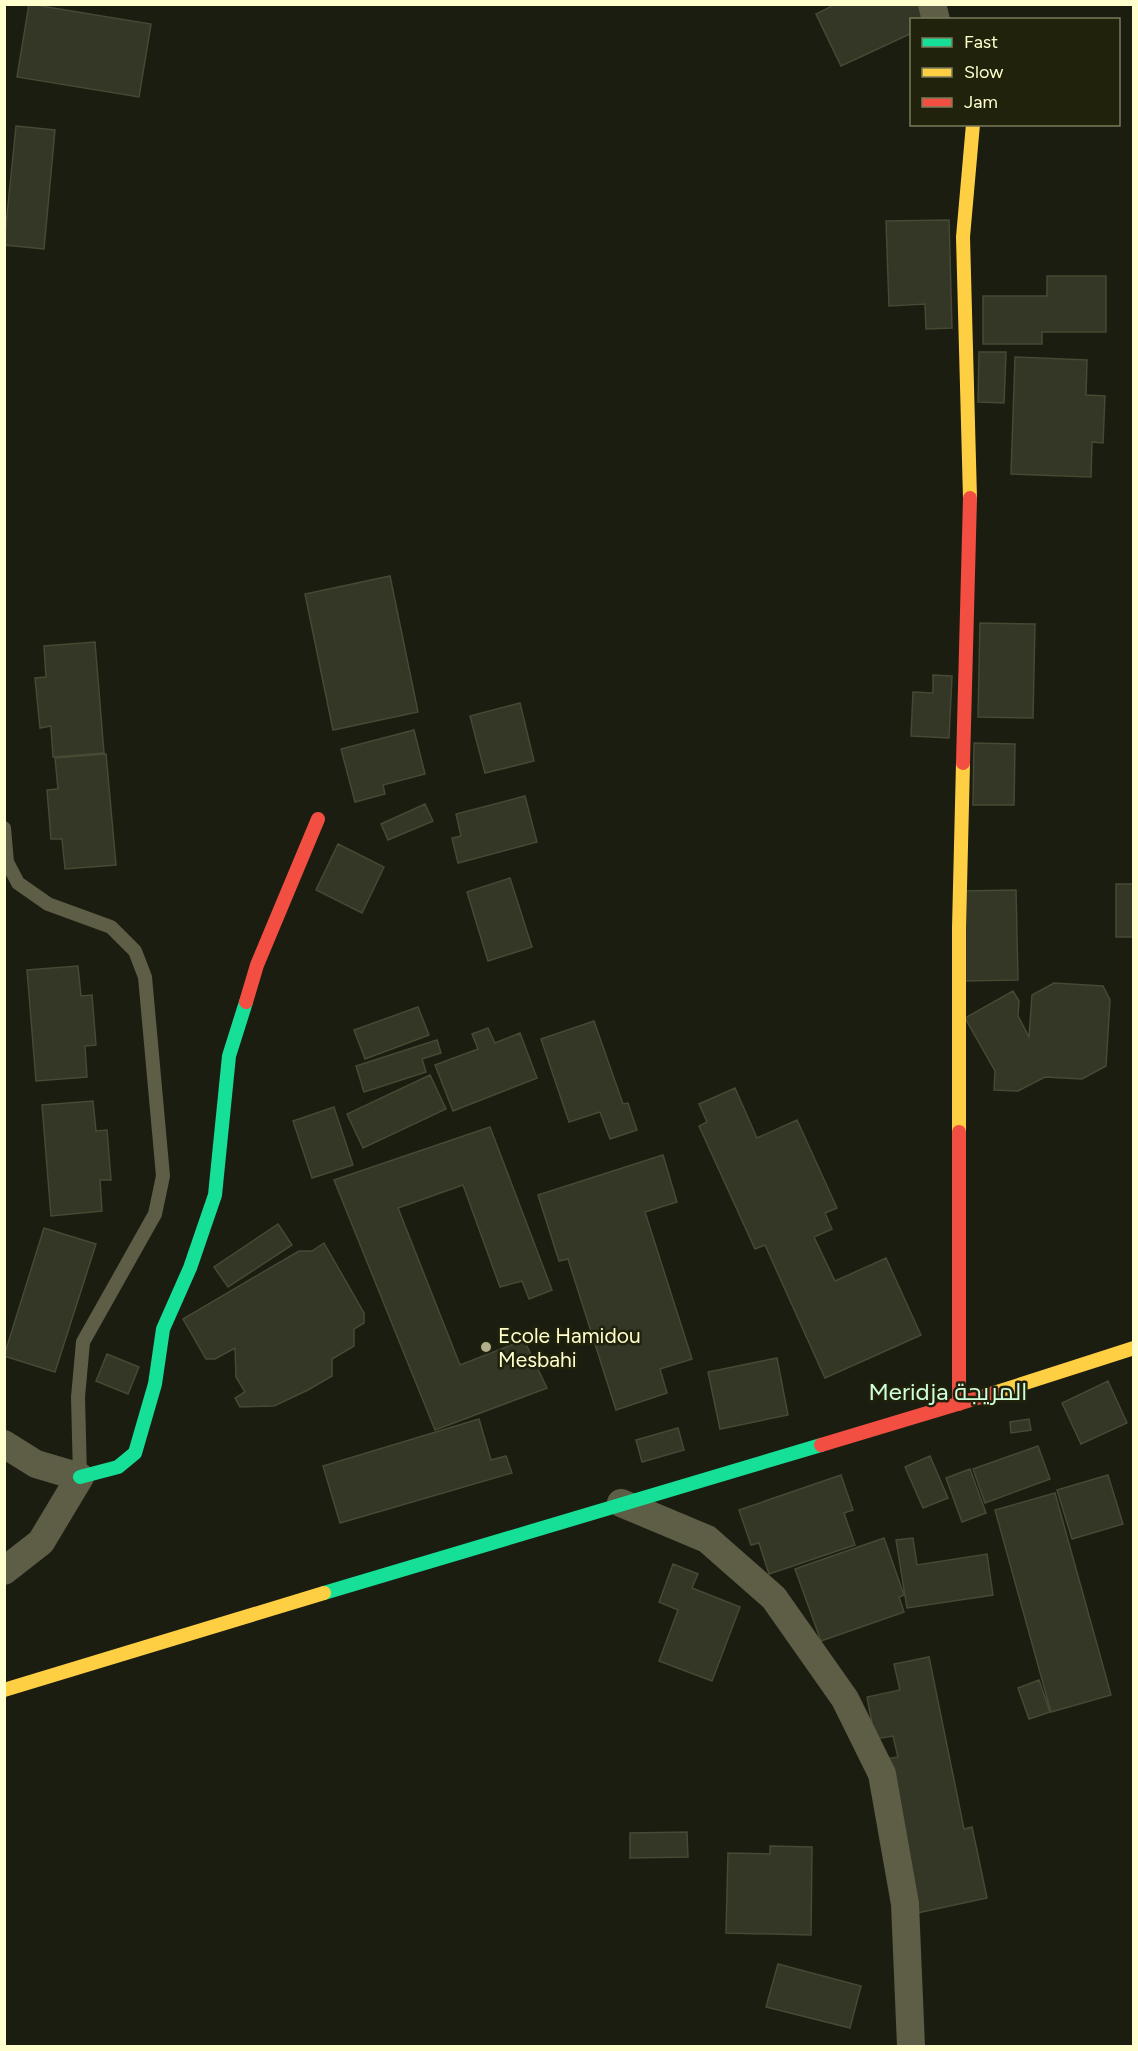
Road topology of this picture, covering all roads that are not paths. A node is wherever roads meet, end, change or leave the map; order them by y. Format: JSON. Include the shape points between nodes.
{"nodes":[{"id":1,"x":973,"y":126,"type":"edge"},
{"id":2,"x":318,"y":819,"type":"dead end"},
{"id":3,"x":4,"y":828,"type":"edge"},
{"id":4,"x":1134,"y":1348,"type":"edge"},
{"id":5,"x":959,"y":1404,"type":"junction"},
{"id":6,"x":4,"y":1444,"type":"edge"},
{"id":7,"x":80,"y":1477,"type":"junction"},
{"id":8,"x":621,"y":1503,"type":"junction"},
{"id":9,"x":4,"y":1571,"type":"edge"},
{"id":10,"x":4,"y":1690,"type":"edge"},
{"id":11,"x":911,"y":2046,"type":"edge"}],
"edges":[{"from":1,"to":5,"type":"street","via":[[963,237],[971,461],[959,928]]},
{"from":2,"to":7,"type":"street","via":[[257,965],[230,1056],[215,1195],[190,1268],[163,1329],[155,1384],[135,1453],[118,1467]]},
{"from":3,"to":7,"type":"lane","via":[[7,862],[18,883],[48,904],[111,927],[135,951],[145,977],[164,1176],[155,1214],[83,1342],[78,1397]]},
{"from":4,"to":5,"type":"street"},
{"from":5,"to":8,"type":"street"},
{"from":6,"to":7,"type":"street","via":[[36,1464]]},
{"from":7,"to":9,"type":"street","via":[[41,1542]]},
{"from":8,"to":10,"type":"street"},
{"from":8,"to":11,"type":"street","via":[[707,1539],[774,1598],[845,1699],[882,1774],[905,1904]]}]}
